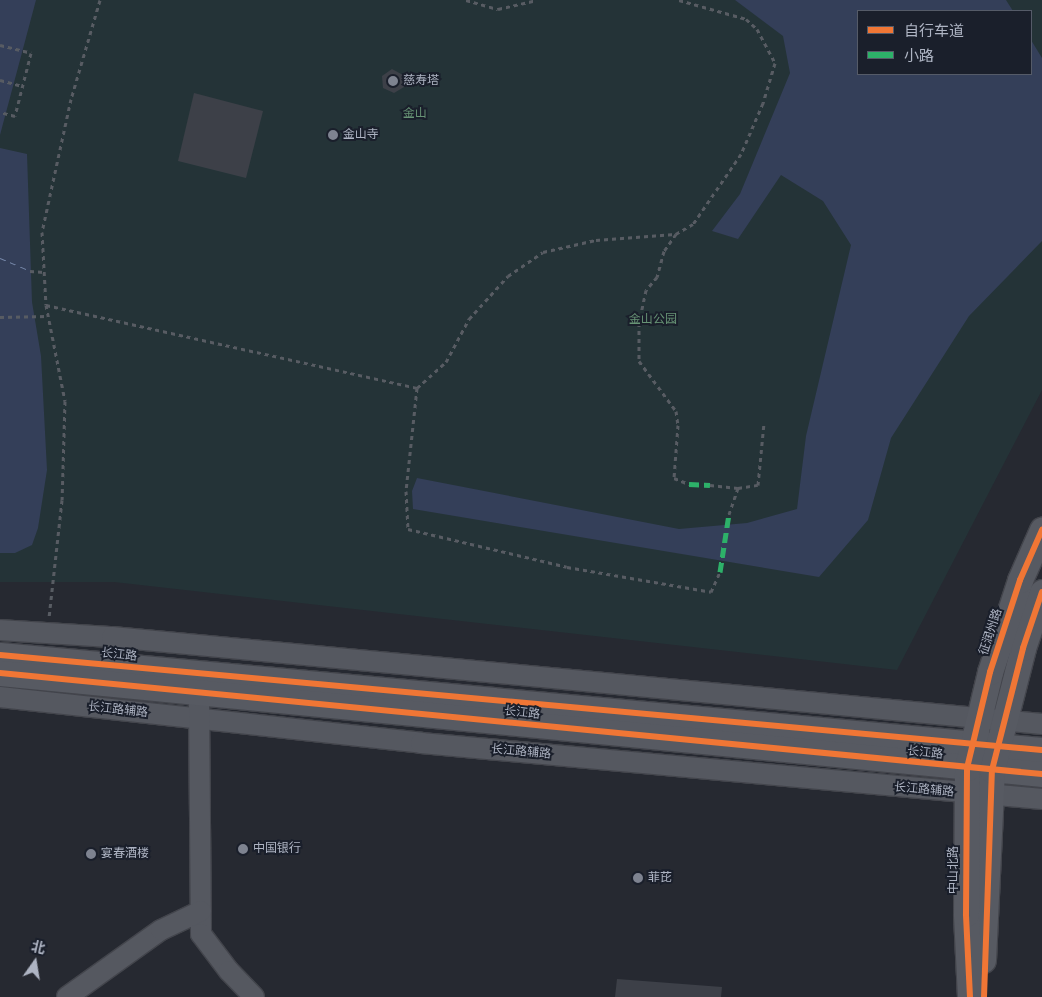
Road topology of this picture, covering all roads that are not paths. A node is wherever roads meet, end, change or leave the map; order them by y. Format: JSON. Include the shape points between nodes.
{"nodes":[{"id":1,"x":1042,"y":530,"type":"edge"},
{"id":2,"x":1042,"y":592,"type":"edge"},
{"id":3,"x":0,"y":630,"type":"edge"},
{"id":4,"x":0,"y":655,"type":"edge"},
{"id":5,"x":0,"y":673,"type":"edge"},
{"id":6,"x":200,"y":693,"type":"junction"},
{"id":7,"x":0,"y":697,"type":"edge"},
{"id":8,"x":978,"y":716,"type":"junction"},
{"id":9,"x":198,"y":718,"type":"junction"},
{"id":10,"x":1004,"y":719,"type":"junction"},
{"id":11,"x":1042,"y":724,"type":"edge"},
{"id":12,"x":972,"y":743,"type":"junction"},
{"id":13,"x":996,"y":745,"type":"junction"},
{"id":14,"x":1042,"y":750,"type":"edge"},
{"id":15,"x":979,"y":769,"type":"junction"},
{"id":16,"x":1042,"y":774,"type":"edge"},
{"id":17,"x":977,"y":794,"type":"junction"},
{"id":18,"x":1042,"y":800,"type":"edge"},
{"id":19,"x":201,"y":911,"type":"junction"},
{"id":20,"x":67,"y":997,"type":"edge"},
{"id":21,"x":254,"y":997,"type":"edge"},
{"id":22,"x":970,"y":997,"type":"edge"},
{"id":23,"x":984,"y":997,"type":"edge"}],
"edges":[{"from":1,"to":8,"type":"main road","name":"征润州路","via":[[1020,580]]},
{"from":2,"to":10,"type":"main road"},
{"from":3,"to":8,"type":"street"},
{"from":4,"to":12,"type":"main road","name":"长江路"},
{"from":5,"to":6,"type":"main road","name":"长江路"},
{"from":6,"to":9,"type":"street"},
{"from":6,"to":15,"type":"main road","name":"长江路"},
{"from":7,"to":9,"type":"street","name":"长江路辅路"},
{"from":8,"to":10,"type":"street"},
{"from":8,"to":12,"type":"main road","name":"征润州路"},
{"from":9,"to":17,"type":"street","name":"长江路辅路"},
{"from":9,"to":19,"type":"street"},
{"from":10,"to":11,"type":"street"},
{"from":10,"to":13,"type":"main road"},
{"from":12,"to":13,"type":"main road","name":"长江路"},
{"from":12,"to":15,"type":"main road","name":"中山北路"},
{"from":13,"to":14,"type":"main road","name":"长江路"},
{"from":13,"to":15,"type":"main road","name":"中山北路"},
{"from":15,"to":16,"type":"main road","name":"长江路"},
{"from":15,"to":17,"type":"main road","name":"中山北路"},
{"from":17,"to":18,"type":"street","name":"长江路辅路"},
{"from":17,"to":22,"type":"main road","name":"中山北路"},
{"from":17,"to":23,"type":"main road","name":"中山北路"},
{"from":19,"to":20,"type":"street","via":[[161,930]]},
{"from":19,"to":21,"type":"street","via":[[201,934]]}]}
